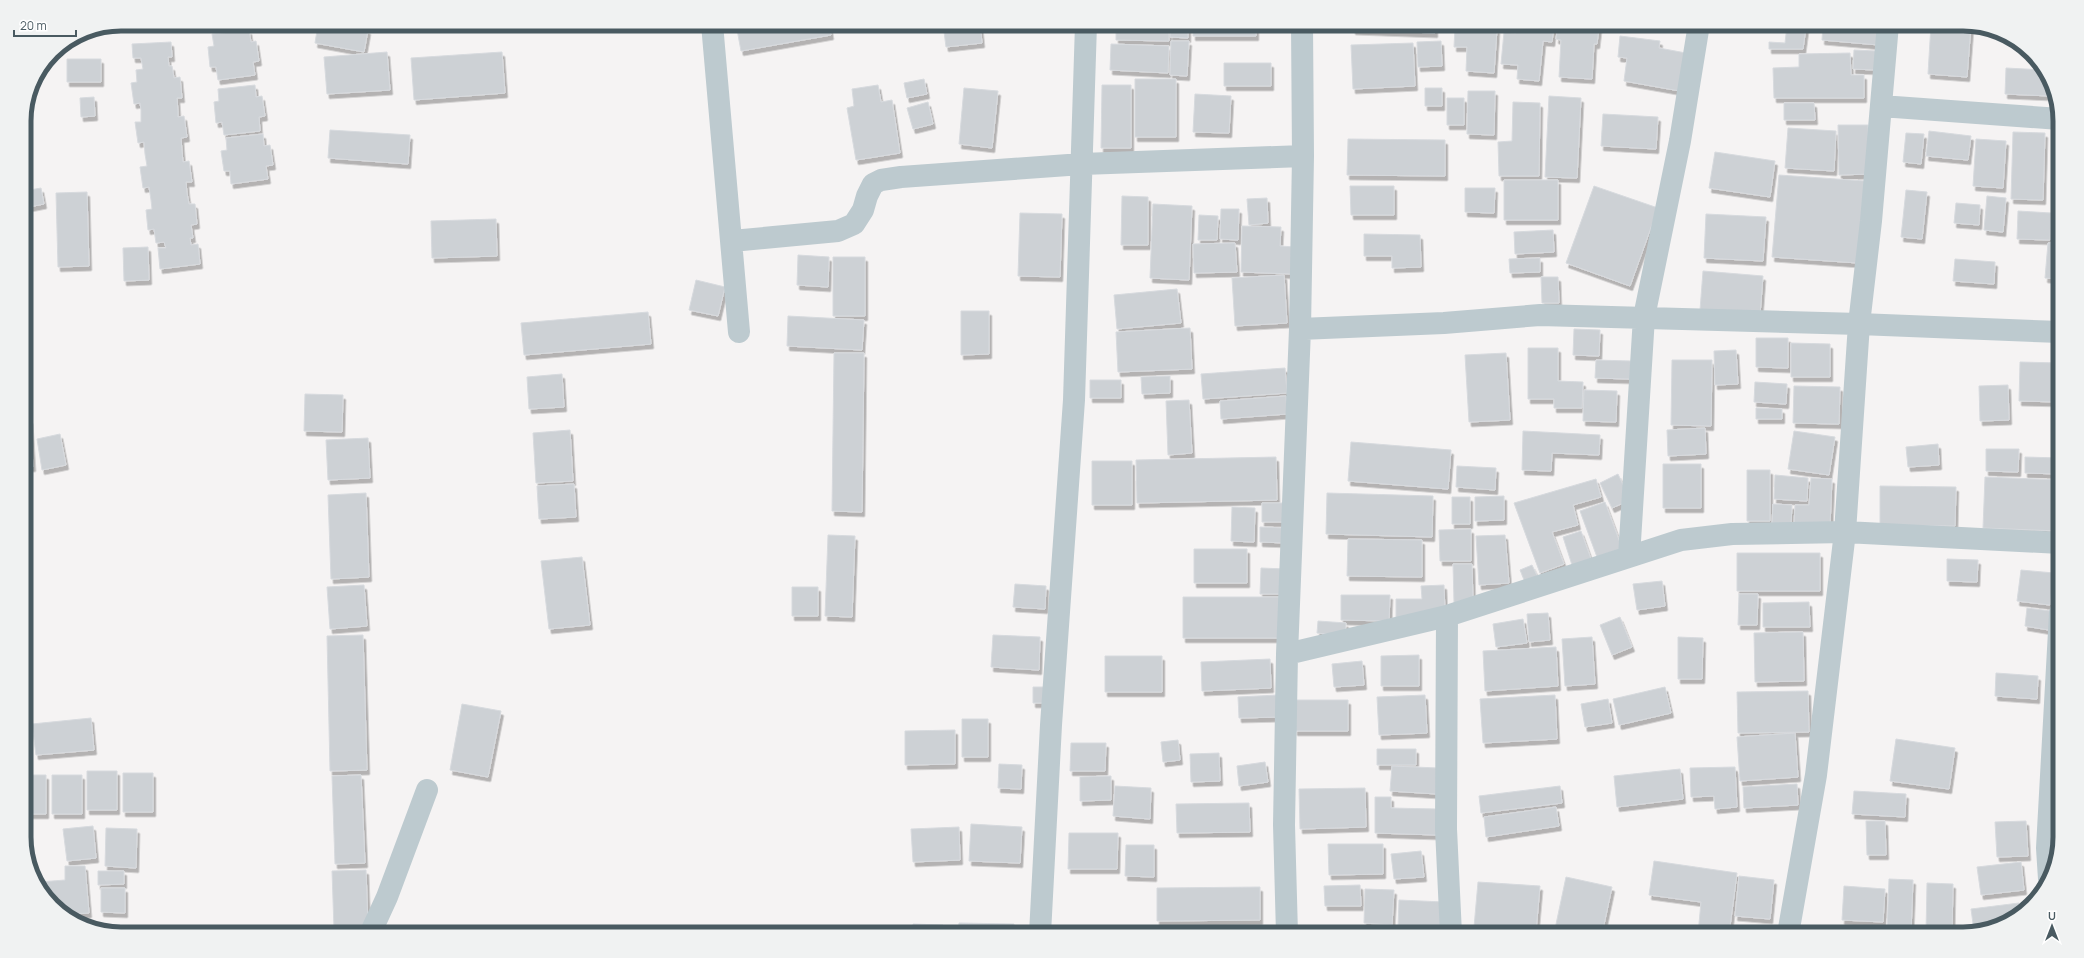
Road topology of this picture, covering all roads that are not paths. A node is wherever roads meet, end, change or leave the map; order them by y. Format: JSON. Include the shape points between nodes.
{"nodes":[{"id":1,"x":713,"y":31,"type":"edge"},
{"id":2,"x":1086,"y":31,"type":"edge"},
{"id":3,"x":1302,"y":31,"type":"edge"},
{"id":4,"x":1699,"y":31,"type":"edge"},
{"id":5,"x":1887,"y":31,"type":"edge"},
{"id":6,"x":1881,"y":106,"type":"junction"},
{"id":7,"x":2053,"y":118,"type":"edge"},
{"id":8,"x":1303,"y":156,"type":"junction"},
{"id":9,"x":1082,"y":164,"type":"junction"},
{"id":10,"x":732,"y":241,"type":"junction"},
{"id":11,"x":1644,"y":317,"type":"junction"},
{"id":12,"x":1860,"y":324,"type":"junction"},
{"id":13,"x":1300,"y":329,"type":"junction"},
{"id":14,"x":739,"y":332,"type":"dead end"},
{"id":15,"x":2053,"y":332,"type":"edge"},
{"id":16,"x":1845,"y":532,"type":"junction"},
{"id":17,"x":2053,"y":543,"type":"edge"},
{"id":18,"x":1629,"y":557,"type":"junction"},
{"id":19,"x":1447,"y":616,"type":"junction"},
{"id":20,"x":1287,"y":654,"type":"junction"},
{"id":21,"x":2053,"y":740,"type":"edge"},
{"id":22,"x":426,"y":790,"type":"dead end"},
{"id":23,"x":2048,"y":866,"type":"edge"},
{"id":24,"x":373,"y":927,"type":"edge"},
{"id":25,"x":1040,"y":927,"type":"edge"},
{"id":26,"x":1287,"y":927,"type":"edge"},
{"id":27,"x":1451,"y":927,"type":"edge"},
{"id":28,"x":1789,"y":927,"type":"edge"}],
"edges":[{"from":1,"to":10,"type":"street"},
{"from":2,"to":9,"type":"street"},
{"from":3,"to":8,"type":"street"},
{"from":4,"to":11,"type":"street","via":[[1680,141]]},
{"from":5,"to":6,"type":"street"},
{"from":6,"to":7,"type":"street"},
{"from":6,"to":12,"type":"street"},
{"from":8,"to":9,"type":"street"},
{"from":8,"to":13,"type":"street"},
{"from":9,"to":10,"type":"street","via":[[882,180],[873,184],[864,210],[854,224],[838,231]]},
{"from":9,"to":25,"type":"street","via":[[1074,400],[1051,725]]},
{"from":10,"to":14,"type":"street"},
{"from":11,"to":12,"type":"street"},
{"from":11,"to":13,"type":"street","via":[[1540,315],[1444,323]]},
{"from":11,"to":18,"type":"street"},
{"from":12,"to":15,"type":"street"},
{"from":12,"to":16,"type":"street"},
{"from":13,"to":20,"type":"street"},
{"from":16,"to":17,"type":"street"},
{"from":16,"to":18,"type":"street","via":[[1707,536],[1681,540]]},
{"from":16,"to":28,"type":"street","via":[[1816,775]]},
{"from":18,"to":19,"type":"street"},
{"from":19,"to":20,"type":"street"},
{"from":19,"to":27,"type":"street","via":[[1446,829]]},
{"from":20,"to":26,"type":"street","via":[[1284,825]]},
{"from":21,"to":23,"type":"street"},
{"from":22,"to":24,"type":"street","via":[[387,897]]}]}
